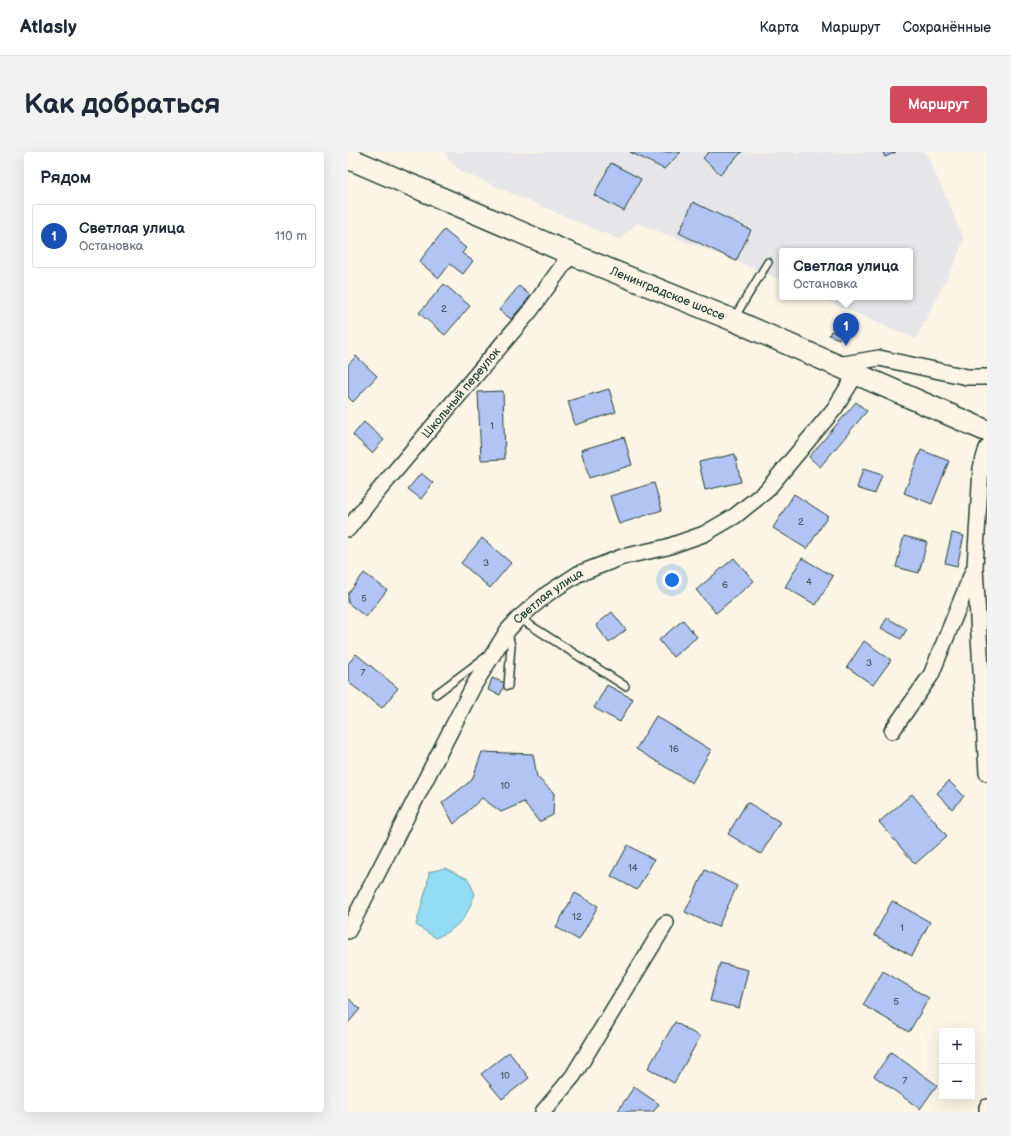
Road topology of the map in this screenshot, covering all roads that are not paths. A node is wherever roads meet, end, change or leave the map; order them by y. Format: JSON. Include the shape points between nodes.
{"nodes":[{"id":1,"x":358,"y":161,"type":"edge"},
{"id":2,"x":571,"y":254,"type":"junction"},
{"id":3,"x":768,"y":262,"type":"dead end"},
{"id":4,"x":733,"y":320,"type":"junction"},
{"id":5,"x":847,"y":370,"type":"junction"},
{"id":6,"x":987,"y":377,"type":"edge"},
{"id":7,"x":987,"y":431,"type":"edge"},
{"id":8,"x":987,"y":448,"type":"edge"},
{"id":9,"x":348,"y":529,"type":"edge"},
{"id":10,"x":975,"y":567,"type":"junction"},
{"id":11,"x":519,"y":618,"type":"junction"},
{"id":12,"x":508,"y":630,"type":"junction"},
{"id":13,"x":496,"y":649,"type":"junction"},
{"id":14,"x":508,"y":686,"type":"dead end"},
{"id":15,"x":625,"y":686,"type":"dead end"},
{"id":16,"x":436,"y":694,"type":"dead end"},
{"id":17,"x":892,"y":731,"type":"dead end"},
{"id":18,"x":987,"y":773,"type":"edge"},
{"id":19,"x":666,"y":923,"type":"dead end"},
{"id":20,"x":348,"y":931,"type":"edge"},
{"id":21,"x":987,"y":1107,"type":"edge"},
{"id":22,"x":543,"y":1112,"type":"edge"},
{"id":23,"x":987,"y":1112,"type":"edge"}],
"edges":[{"from":1,"to":2,"type":"main road","name":"Ленинградское шоссе"},
{"from":2,"to":4,"type":"main road","name":"Ленинградское шоссе"},
{"from":2,"to":9,"type":"street","name":"Школьный переулок","via":[[530,311]]},
{"from":3,"to":4,"type":"lane"},
{"from":4,"to":5,"type":"main road","name":"Ленинградское шоссе"},
{"from":5,"to":6,"type":"street","via":[[879,358],[967,377]]},
{"from":5,"to":7,"type":"main road","name":"Ленинградское шоссе"},
{"from":5,"to":11,"type":"street","name":"Светлая улица","via":[[835,408],[766,491],[735,516],[704,534],[668,547],[622,557],[578,574],[547,594]]},
{"from":8,"to":10,"type":"street","via":[[981,468]]},
{"from":10,"to":17,"type":"street","via":[[931,675]]},
{"from":10,"to":18,"type":"street"},
{"from":11,"to":12,"type":"street","name":"Светлая улица"},
{"from":11,"to":15,"type":"lane"},
{"from":12,"to":13,"type":"street","name":"Светлая улица"},
{"from":12,"to":14,"type":"lane","via":[[511,646]]},
{"from":13,"to":16,"type":"lane"},
{"from":13,"to":20,"type":"street","name":"Светлая улица","via":[[474,685]]},
{"from":19,"to":22,"type":"street","via":[[573,1076]]},
{"from":21,"to":23,"type":"street"}]}
